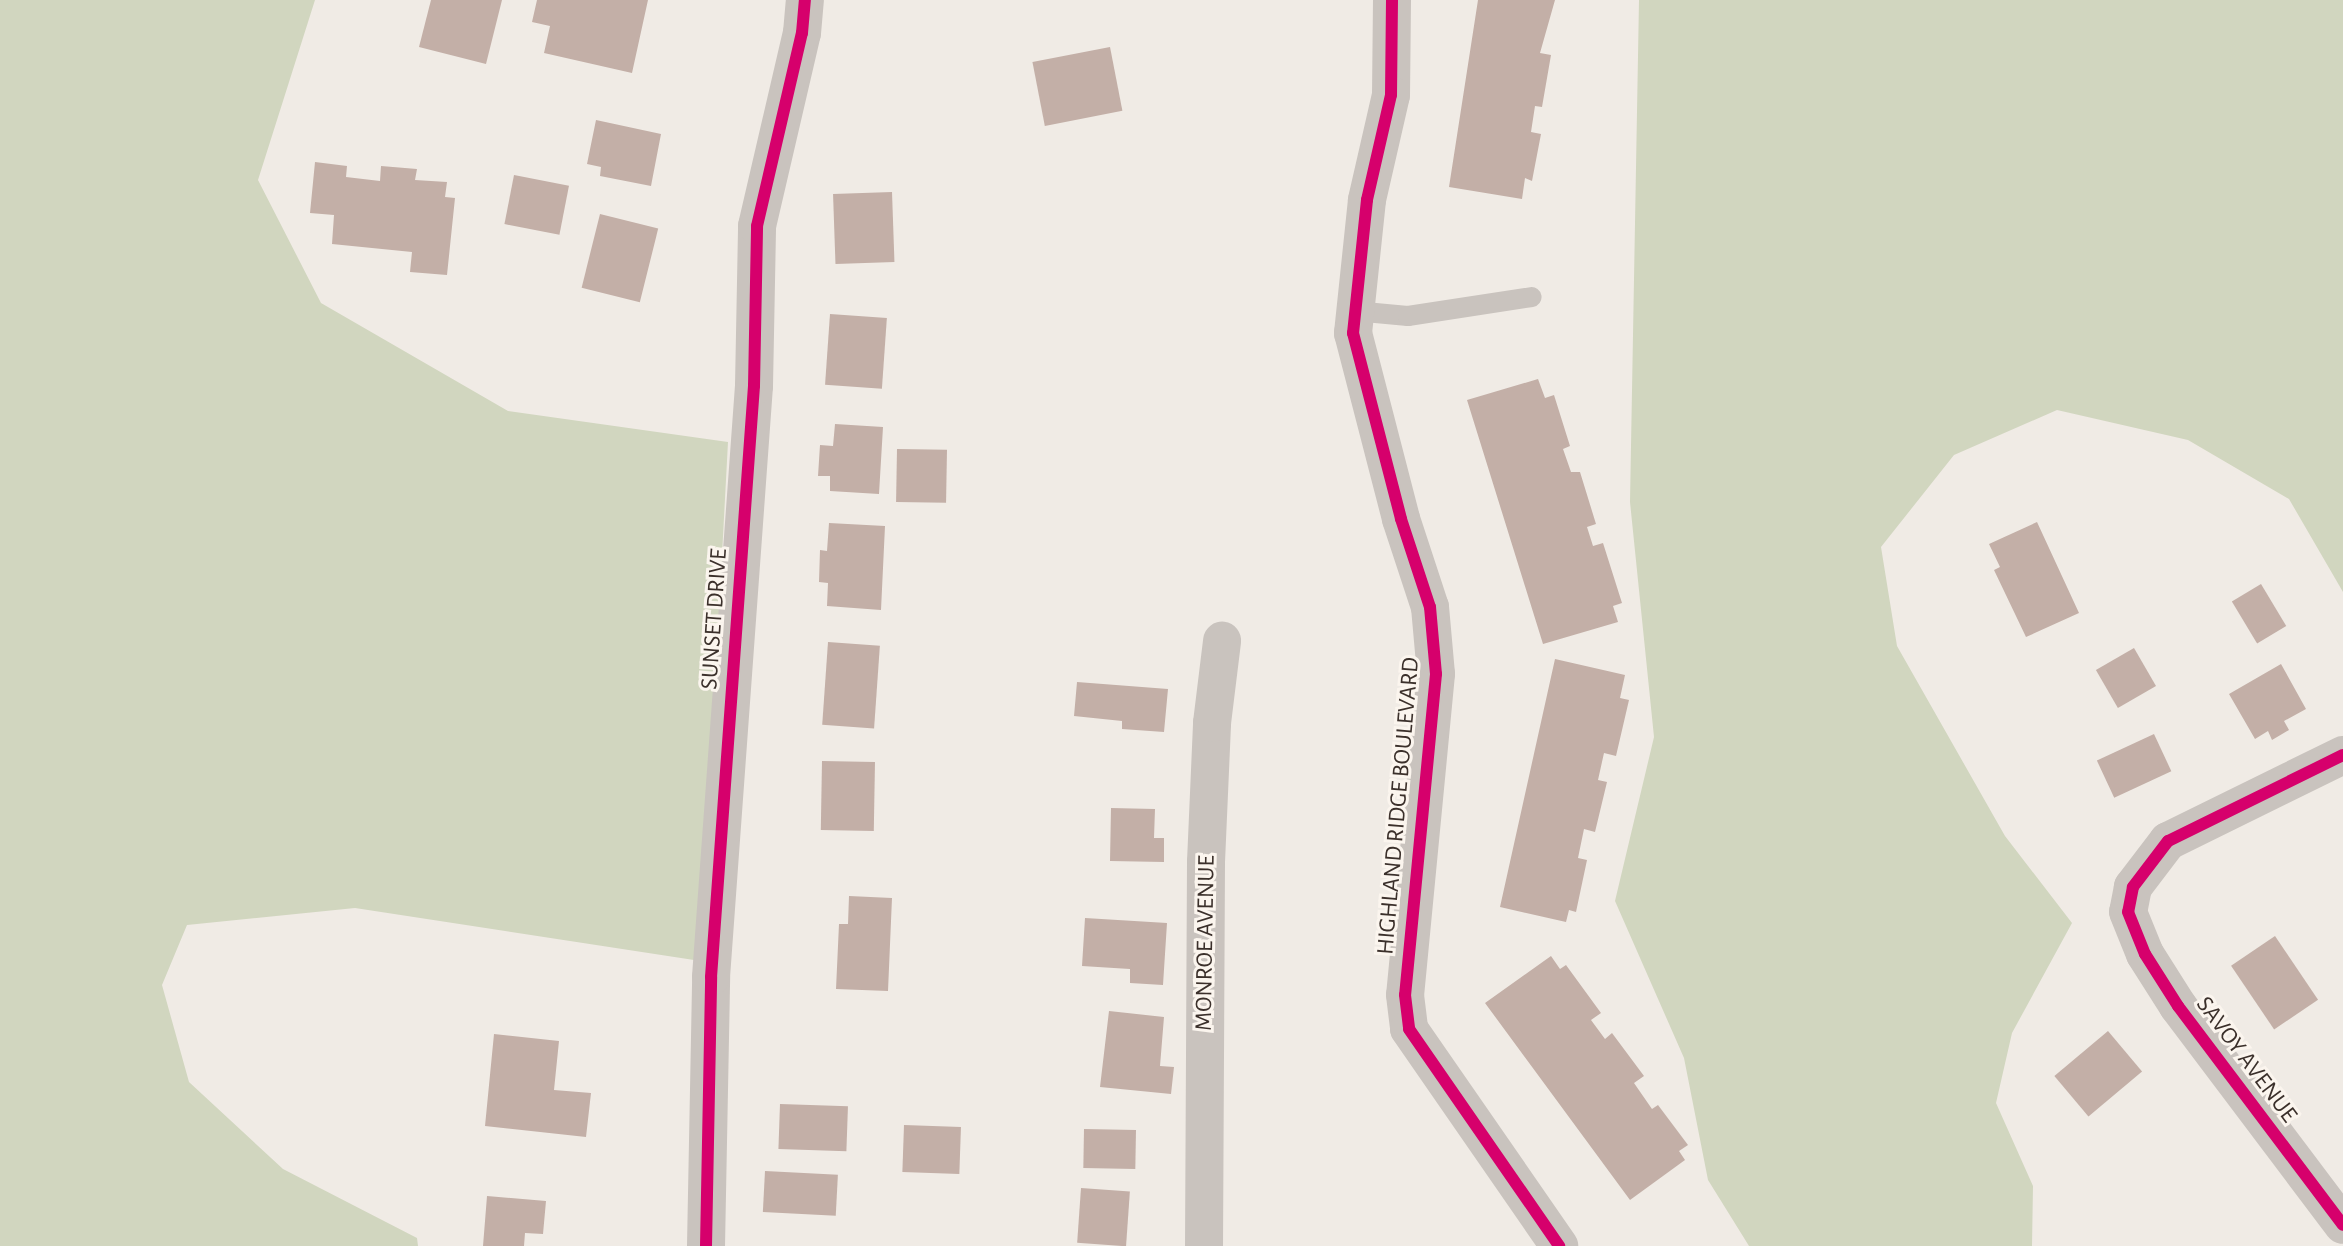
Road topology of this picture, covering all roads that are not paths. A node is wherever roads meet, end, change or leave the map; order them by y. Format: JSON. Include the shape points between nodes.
{"nodes":[{"id":1,"x":805,"y":0,"type":"edge"},
{"id":2,"x":1392,"y":0,"type":"edge"},
{"id":3,"x":1532,"y":297,"type":"dead end"},
{"id":4,"x":1354,"y":311,"type":"junction"},
{"id":5,"x":1222,"y":641,"type":"dead end"},
{"id":6,"x":2343,"y":755,"type":"edge"},
{"id":7,"x":2343,"y":1225,"type":"edge"},
{"id":8,"x":706,"y":1246,"type":"edge"},
{"id":9,"x":1204,"y":1246,"type":"edge"},
{"id":10,"x":1559,"y":1246,"type":"edge"}],
"edges":[{"from":1,"to":8,"type":"street","name":"SUNSET DRIVE","via":[[756,240],[754,386],[711,977]]},
{"from":2,"to":4,"type":"street","name":"HIGHLAND RIDGE BOULEVARD","via":[[1391,95],[1367,200]]},
{"from":3,"to":4,"type":"lane","via":[[1408,316]]},
{"from":4,"to":10,"type":"street","name":"HIGHLAND RIDGE BOULEVARD","via":[[1353,333],[1373,413],[1430,607],[1436,674],[1405,995],[1409,1029]]},
{"from":5,"to":9,"type":"street","name":"MONROE AVENUE","via":[[1212,723],[1206,862]]},
{"from":6,"to":7,"type":"street","name":"SAVOY AVENUE","via":[[2168,841],[2133,887],[2128,912],[2145,954],[2178,1006]]}]}
